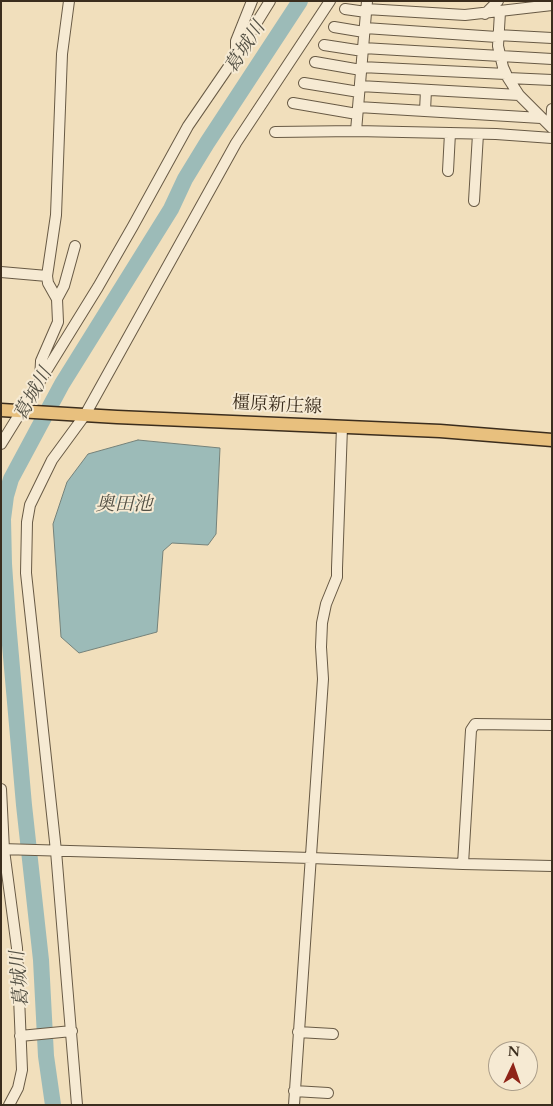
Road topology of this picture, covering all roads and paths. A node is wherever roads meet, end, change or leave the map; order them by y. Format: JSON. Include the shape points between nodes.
{"nodes":[{"id":1,"x":70,"y":1,"type":"edge"},
{"id":2,"x":252,"y":1,"type":"edge"},
{"id":3,"x":270,"y":1,"type":"edge"},
{"id":4,"x":330,"y":1,"type":"edge"},
{"id":5,"x":536,"y":4,"type":"edge"},
{"id":6,"x":368,"y":5,"type":"edge"},
{"id":7,"x":496,"y":5,"type":"edge"},
{"id":8,"x":552,"y":5,"type":"edge"},
{"id":9,"x":345,"y":10,"type":"dead end"},
{"id":10,"x":334,"y":28,"type":"dead end"},
{"id":11,"x":364,"y":30,"type":"junction"},
{"id":12,"x":497,"y":36,"type":"junction"},
{"id":13,"x":552,"y":38,"type":"edge"},
{"id":14,"x":324,"y":46,"type":"dead end"},
{"id":15,"x":363,"y":49,"type":"junction"},
{"id":16,"x":441,"y":52,"type":"junction"},
{"id":17,"x":236,"y":56,"type":"junction"},
{"id":18,"x":500,"y":56,"type":"junction"},
{"id":19,"x":552,"y":59,"type":"edge"},
{"id":20,"x":315,"y":62,"type":"dead end"},
{"id":21,"x":361,"y":68,"type":"junction"},
{"id":22,"x":440,"y":71,"type":"junction"},
{"id":23,"x":507,"y":76,"type":"junction"},
{"id":24,"x":552,"y":80,"type":"edge"},
{"id":25,"x":304,"y":83,"type":"dead end"},
{"id":26,"x":359,"y":89,"type":"junction"},
{"id":27,"x":426,"y":90,"type":"junction"},
{"id":28,"x":519,"y":95,"type":"junction"},
{"id":29,"x":293,"y":102,"type":"dead end"},
{"id":30,"x":552,"y":109,"type":"edge"},
{"id":31,"x":357,"y":111,"type":"junction"},
{"id":32,"x":424,"y":111,"type":"junction"},
{"id":33,"x":548,"y":118,"type":"edge"},
{"id":34,"x":551,"y":128,"type":"edge"},
{"id":35,"x":356,"y":131,"type":"junction"},
{"id":36,"x":275,"y":132,"type":"dead end"},
{"id":37,"x":450,"y":133,"type":"junction"},
{"id":38,"x":478,"y":134,"type":"junction"},
{"id":39,"x":552,"y":138,"type":"edge"},
{"id":40,"x":448,"y":171,"type":"dead end"},
{"id":41,"x":474,"y":201,"type":"dead end"},
{"id":42,"x":76,"y":246,"type":"dead end"},
{"id":43,"x":1,"y":272,"type":"edge"},
{"id":44,"x":47,"y":276,"type":"junction"},
{"id":45,"x":57,"y":300,"type":"junction"},
{"id":46,"x":40,"y":382,"type":"junction"},
{"id":47,"x":1,"y":410,"type":"edge"},
{"id":48,"x":25,"y":411,"type":"junction"},
{"id":49,"x":79,"y":414,"type":"junction"},
{"id":50,"x":342,"y":427,"type":"junction"},
{"id":51,"x":552,"y":440,"type":"edge"},
{"id":52,"x":1,"y":444,"type":"edge"},
{"id":53,"x":552,"y":726,"type":"edge"},
{"id":54,"x":1,"y":789,"type":"edge"},
{"id":55,"x":5,"y":850,"type":"edge"},
{"id":56,"x":54,"y":851,"type":"junction"},
{"id":57,"x":311,"y":858,"type":"junction"},
{"id":58,"x":463,"y":864,"type":"junction"},
{"id":59,"x":552,"y":866,"type":"edge"},
{"id":60,"x":69,"y":1032,"type":"junction"},
{"id":61,"x":298,"y":1032,"type":"junction"},
{"id":62,"x":333,"y":1034,"type":"dead end"},
{"id":63,"x":24,"y":1036,"type":"junction"},
{"id":64,"x":294,"y":1091,"type":"junction"},
{"id":65,"x":328,"y":1094,"type":"dead end"},
{"id":66,"x":78,"y":1103,"type":"edge"},
{"id":67,"x":11,"y":1104,"type":"edge"},
{"id":68,"x":294,"y":1105,"type":"edge"}],
"edges":[{"from":1,"to":44,"type":"street","via":[[62,54],[56,215]]},
{"from":2,"to":17,"type":"street","via":[[236,41]]},
{"from":3,"to":17,"type":"street"},
{"from":4,"to":49,"type":"street","via":[[236,143]]},
{"from":5,"to":7,"type":"street"},
{"from":5,"to":8,"type":"street"},
{"from":6,"to":7,"type":"street","via":[[465,15],[485,14]]},
{"from":6,"to":9,"type":"street"},
{"from":6,"to":11,"type":"street"},
{"from":7,"to":12,"type":"street"},
{"from":10,"to":11,"type":"street"},
{"from":11,"to":12,"type":"street"},
{"from":11,"to":15,"type":"street"},
{"from":12,"to":13,"type":"street"},
{"from":12,"to":18,"type":"street"},
{"from":14,"to":15,"type":"street"},
{"from":15,"to":16,"type":"street"},
{"from":15,"to":21,"type":"street"},
{"from":16,"to":18,"type":"street"},
{"from":16,"to":22,"type":"street"},
{"from":17,"to":46,"type":"street","via":[[188,126]]},
{"from":18,"to":19,"type":"street"},
{"from":18,"to":23,"type":"street"},
{"from":20,"to":21,"type":"street"},
{"from":21,"to":22,"type":"street"},
{"from":21,"to":26,"type":"street"},
{"from":22,"to":23,"type":"street"},
{"from":23,"to":24,"type":"street"},
{"from":23,"to":28,"type":"street"},
{"from":25,"to":26,"type":"street"},
{"from":26,"to":27,"type":"street"},
{"from":26,"to":31,"type":"street"},
{"from":27,"to":28,"type":"street"},
{"from":27,"to":32,"type":"street"},
{"from":28,"to":33,"type":"street"},
{"from":29,"to":31,"type":"street"},
{"from":30,"to":33,"type":"street"},
{"from":31,"to":32,"type":"street"},
{"from":31,"to":35,"type":"street"},
{"from":32,"to":33,"type":"street"},
{"from":33,"to":34,"type":"street"},
{"from":35,"to":36,"type":"street"},
{"from":35,"to":37,"type":"street"},
{"from":37,"to":38,"type":"street"},
{"from":37,"to":40,"type":"street"},
{"from":38,"to":39,"type":"street"},
{"from":38,"to":41,"type":"street"},
{"from":42,"to":45,"type":"street"},
{"from":43,"to":44,"type":"street"},
{"from":44,"to":45,"type":"street"},
{"from":45,"to":46,"type":"street","via":[[58,322],[41,361]]},
{"from":46,"to":48,"type":"street"},
{"from":47,"to":48,"type":"main road","name":"橿原新庄線"},
{"from":48,"to":49,"type":"main road","name":"橿原新庄線"},
{"from":48,"to":52,"type":"street"},
{"from":49,"to":50,"type":"main road","name":"橿原新庄線"},
{"from":49,"to":56,"type":"street","via":[[52,460],[30,505],[26,522],[26,573]]},
{"from":50,"to":51,"type":"main road","name":"橿原新庄線"},
{"from":50,"to":57,"type":"street","via":[[337,568],[326,604],[321,639],[323,678]]},
{"from":53,"to":58,"type":"street","via":[[475,724],[470,730]]},
{"from":54,"to":55,"type":"street"},
{"from":55,"to":56,"type":"street"},
{"from":55,"to":63,"type":"street"},
{"from":56,"to":57,"type":"street"},
{"from":56,"to":60,"type":"street"},
{"from":57,"to":58,"type":"street"},
{"from":57,"to":61,"type":"street"},
{"from":58,"to":59,"type":"street"},
{"from":60,"to":63,"type":"street"},
{"from":60,"to":66,"type":"street"},
{"from":61,"to":62,"type":"street"},
{"from":61,"to":64,"type":"street"},
{"from":63,"to":67,"type":"street","via":[[22,1070]]},
{"from":64,"to":65,"type":"street"},
{"from":64,"to":68,"type":"street"}]}
